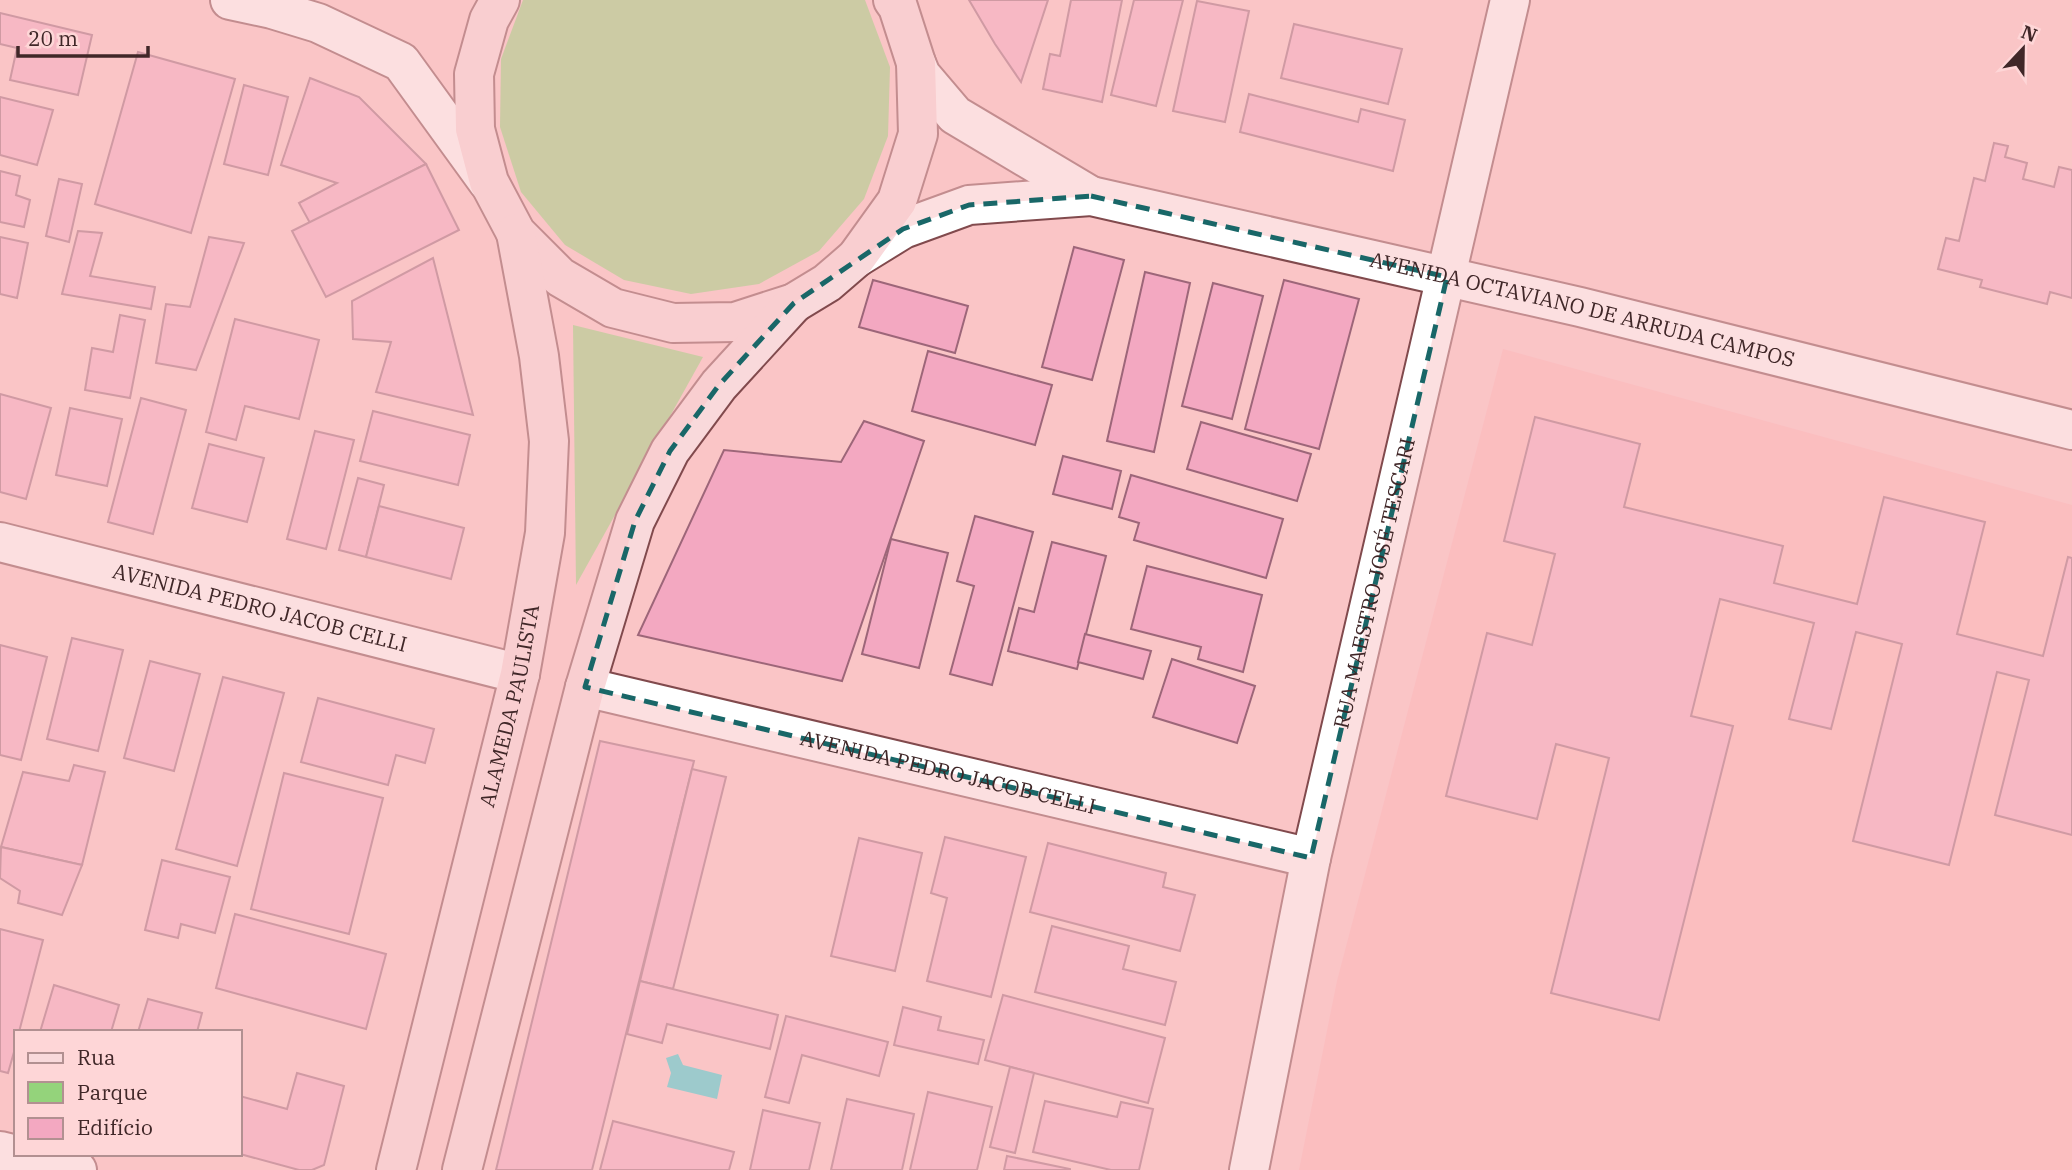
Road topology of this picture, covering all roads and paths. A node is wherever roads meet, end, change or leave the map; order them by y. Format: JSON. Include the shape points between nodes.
{"nodes":[{"id":1,"x":230,"y":0,"type":"edge"},
{"id":2,"x":500,"y":0,"type":"edge"},
{"id":3,"x":893,"y":0,"type":"edge"},
{"id":4,"x":1510,"y":0,"type":"edge"},
{"id":5,"x":916,"y":63,"type":"junction"},
{"id":6,"x":489,"y":182,"type":"junction"},
{"id":7,"x":1091,"y":196,"type":"junction"},
{"id":8,"x":516,"y":233,"type":"junction"},
{"id":9,"x":856,"y":258,"type":"junction"},
{"id":10,"x":1447,"y":277,"type":"junction"},
{"id":11,"x":794,"y":303,"type":"junction"},
{"id":12,"x":2072,"y":430,"type":"edge"},
{"id":13,"x":0,"y":542,"type":"edge"},
{"id":14,"x":520,"y":674,"type":"junction"},
{"id":15,"x":585,"y":687,"type":"junction"},
{"id":16,"x":1311,"y":859,"type":"junction"},
{"id":17,"x":20,"y":1156,"type":"edge"},
{"id":18,"x":77,"y":1170,"type":"edge"},
{"id":19,"x":396,"y":1170,"type":"edge"},
{"id":20,"x":462,"y":1170,"type":"edge"},
{"id":21,"x":1249,"y":1170,"type":"edge"}],
"edges":[{"from":1,"to":6,"type":"street","via":[[318,23],[401,62]]},
{"from":2,"to":6,"type":"main road","via":[[489,20],[474,74],[475,129]]},
{"from":3,"to":5,"type":"main road"},
{"from":4,"to":10,"type":"street","name":"RUA MAESTRO JOSÉ TESCARI"},
{"from":5,"to":7,"type":"street","name":"AVENIDA OCTAVIANO DE ARRUDA CAMPOS","via":[[955,114]]},
{"from":5,"to":9,"type":"main road","via":[[918,134],[897,201]]},
{"from":6,"to":8,"type":"main road"},
{"from":7,"to":9,"type":"street","name":"AVENIDA OCTAVIANO DE ARRUDA CAMPOS","via":[[969,205],[903,229]]},
{"from":7,"to":10,"type":"street","name":"AVENIDA OCTAVIANO DE ARRUDA CAMPOS"},
{"from":8,"to":11,"type":"main road","via":[[559,277],[613,308],[673,323],[735,322]]},
{"from":8,"to":14,"type":"main road","name":"ALAMEDA PAULISTA","via":[[549,441],[545,533]]},
{"from":9,"to":11,"type":"main road"},
{"from":10,"to":12,"type":"street","name":"AVENIDA OCTAVIANO DE ARRUDA CAMPOS"},
{"from":10,"to":16,"type":"street","name":"RUA MAESTRO JOSÉ TESCARI"},
{"from":11,"to":15,"type":"main road","via":[[719,385],[670,451],[635,521]]},
{"from":13,"to":14,"type":"street","name":"AVENIDA PEDRO JACOB CELLI"},
{"from":14,"to":19,"type":"main road","name":"ALAMEDA PAULISTA"},
{"from":15,"to":16,"type":"street","name":"AVENIDA PEDRO JACOB CELLI"},
{"from":15,"to":20,"type":"main road"},
{"from":16,"to":21,"type":"street","name":"RUA MAESTRO JOSÉ TESCARI"},
{"from":17,"to":18,"type":"street"}]}
